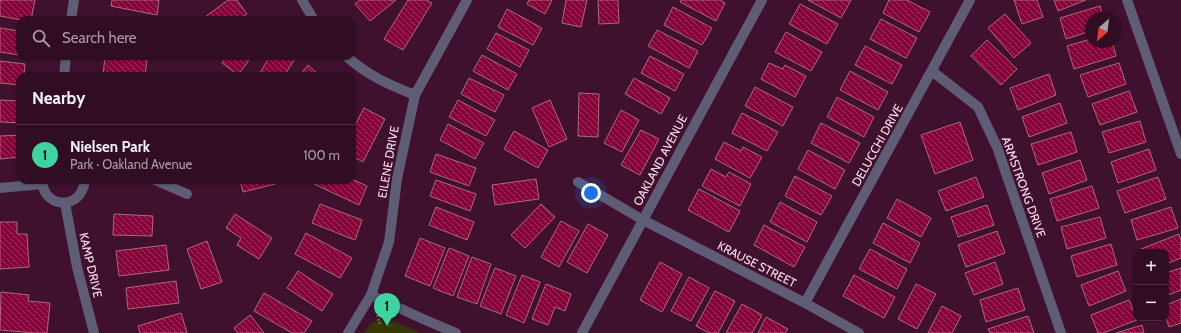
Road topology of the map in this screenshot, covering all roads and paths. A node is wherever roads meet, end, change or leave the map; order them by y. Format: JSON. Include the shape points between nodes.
{"nodes":[{"id":1,"x":74,"y":0,"type":"edge"},
{"id":2,"x":302,"y":0,"type":"edge"},
{"id":3,"x":467,"y":0,"type":"edge"},
{"id":4,"x":762,"y":0,"type":"edge"},
{"id":5,"x":970,"y":0,"type":"edge"},
{"id":6,"x":1127,"y":0,"type":"edge"},
{"id":7,"x":72,"y":16,"type":"edge"},
{"id":8,"x":312,"y":16,"type":"edge"},
{"id":9,"x":66,"y":60,"type":"edge"},
{"id":10,"x":350,"y":60,"type":"edge"},
{"id":11,"x":932,"y":71,"type":"junction"},
{"id":12,"x":64,"y":72,"type":"edge"},
{"id":13,"x":415,"y":95,"type":"junction"},
{"id":14,"x":1181,"y":154,"type":"edge"},
{"id":15,"x":578,"y":182,"type":"dead end"},
{"id":16,"x":29,"y":184,"type":"edge"},
{"id":17,"x":43,"y":184,"type":"edge"},
{"id":18,"x":84,"y":184,"type":"edge"},
{"id":19,"x":164,"y":184,"type":"edge"},
{"id":20,"x":0,"y":188,"type":"edge"},
{"id":21,"x":187,"y":194,"type":"dead end"},
{"id":22,"x":65,"y":203,"type":"junction"},
{"id":23,"x":643,"y":220,"type":"junction"},
{"id":24,"x":371,"y":295,"type":"junction"},
{"id":25,"x":805,"y":303,"type":"junction"},
{"id":26,"x":94,"y":333,"type":"edge"},
{"id":27,"x":348,"y":333,"type":"edge"},
{"id":28,"x":456,"y":333,"type":"edge"},
{"id":29,"x":582,"y":333,"type":"edge"},
{"id":30,"x":859,"y":333,"type":"edge"},
{"id":31,"x":1061,"y":333,"type":"edge"}],
"edges":[{"from":1,"to":7,"type":"street"},
{"from":2,"to":8,"type":"street"},
{"from":3,"to":13,"type":"street","name":"EILENE DRIVE"},
{"from":4,"to":23,"type":"street","name":"OAKLAND AVENUE"},
{"from":5,"to":11,"type":"street","name":"DELUCCHI DRIVE"},
{"from":6,"to":14,"type":"street"},
{"from":9,"to":12,"type":"street"},
{"from":10,"to":13,"type":"street","via":[[359,68],[393,87]]},
{"from":11,"to":25,"type":"street","name":"DELUCCHI DRIVE"},
{"from":11,"to":31,"type":"street","name":"ARMSTRONG DRIVE","via":[[978,107],[997,147]]},
{"from":13,"to":24,"type":"street","name":"EILENE DRIVE","via":[[397,179],[389,242]]},
{"from":15,"to":23,"type":"street","name":"KRAUSE STREET"},
{"from":16,"to":20,"type":"street"},
{"from":17,"to":22,"type":"street","via":[[50,198]]},
{"from":18,"to":22,"type":"street","via":[[80,195]]},
{"from":19,"to":21,"type":"street"},
{"from":22,"to":26,"type":"street","name":"KAMP DRIVE","via":[[77,267]]},
{"from":23,"to":25,"type":"street","name":"KRAUSE STREET"},
{"from":23,"to":29,"type":"street","name":"OAKLAND AVENUE"},
{"from":24,"to":27,"type":"street","name":"EILENE DRIVE"},
{"from":24,"to":28,"type":"street"},
{"from":25,"to":30,"type":"street","name":"KRAUSE STREET"}]}
